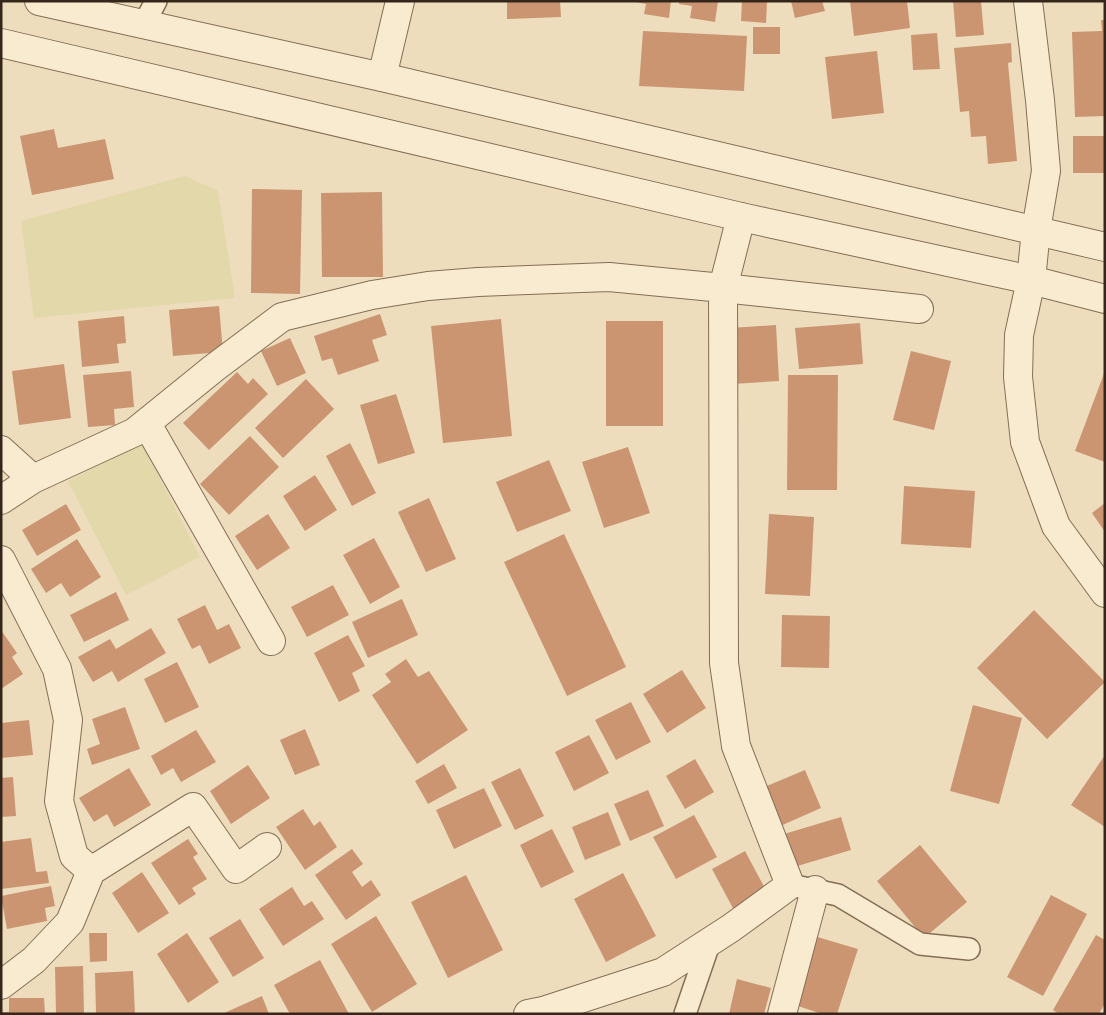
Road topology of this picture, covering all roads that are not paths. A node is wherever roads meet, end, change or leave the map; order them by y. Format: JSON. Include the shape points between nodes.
{"nodes":[{"id":1,"x":39,"y":1,"type":"edge"},
{"id":2,"x":400,"y":1,"type":"edge"},
{"id":3,"x":1028,"y":1,"type":"edge"},
{"id":4,"x":150,"y":13,"type":"edge"},
{"id":5,"x":1,"y":43,"type":"edge"},
{"id":6,"x":382,"y":77,"type":"junction"},
{"id":7,"x":741,"y":217,"type":"junction"},
{"id":8,"x":1036,"y":230,"type":"junction"},
{"id":9,"x":1105,"y":247,"type":"edge"},
{"id":10,"x":1030,"y":280,"type":"junction"},
{"id":11,"x":723,"y":288,"type":"junction"},
{"id":12,"x":1105,"y":299,"type":"edge"},
{"id":13,"x":919,"y":309,"type":"dead end"},
{"id":14,"x":147,"y":424,"type":"junction"},
{"id":15,"x":1,"y":450,"type":"edge"},
{"id":16,"x":32,"y":479,"type":"junction"},
{"id":17,"x":1,"y":500,"type":"edge"},
{"id":18,"x":1,"y":560,"type":"edge"},
{"id":19,"x":1105,"y":593,"type":"edge"},
{"id":20,"x":271,"y":641,"type":"dead end"},
{"id":21,"x":267,"y":847,"type":"dead end"},
{"id":22,"x":91,"y":871,"type":"junction"},
{"id":23,"x":803,"y":888,"type":"junction"},
{"id":24,"x":710,"y":942,"type":"junction"},
{"id":25,"x":969,"y":949,"type":"dead end"},
{"id":26,"x":1,"y":985,"type":"edge"},
{"id":27,"x":528,"y":1014,"type":"edge"},
{"id":28,"x":686,"y":1014,"type":"edge"},
{"id":29,"x":782,"y":1014,"type":"edge"}],
"edges":[{"from":1,"to":4,"type":"street"},
{"from":2,"to":6,"type":"street"},
{"from":3,"to":8,"type":"street","via":[[1046,171]]},
{"from":4,"to":6,"type":"street"},
{"from":5,"to":7,"type":"street"},
{"from":6,"to":8,"type":"street"},
{"from":7,"to":10,"type":"street"},
{"from":7,"to":11,"type":"street"},
{"from":8,"to":9,"type":"street"},
{"from":8,"to":10,"type":"street"},
{"from":10,"to":12,"type":"street"},
{"from":10,"to":19,"type":"street","via":[[1020,335],[1018,377],[1025,442],[1056,526]]},
{"from":11,"to":13,"type":"street"},
{"from":11,"to":14,"type":"street","via":[[610,278],[478,282],[372,295],[282,317]]},
{"from":11,"to":23,"type":"street","via":[[724,663],[736,746]]},
{"from":14,"to":16,"type":"street"},
{"from":14,"to":20,"type":"street"},
{"from":15,"to":16,"type":"street"},
{"from":16,"to":17,"type":"street"},
{"from":18,"to":22,"type":"street","via":[[57,670],[68,720],[59,801],[74,856]]},
{"from":21,"to":22,"type":"street","via":[[236,869],[193,806]]},
{"from":22,"to":26,"type":"street","via":[[70,922],[34,960]]},
{"from":23,"to":24,"type":"street"},
{"from":23,"to":25,"type":"lane","via":[[838,895],[920,944]]},
{"from":23,"to":29,"type":"street"},
{"from":24,"to":27,"type":"street","via":[[663,972]]},
{"from":24,"to":28,"type":"lane"}]}
